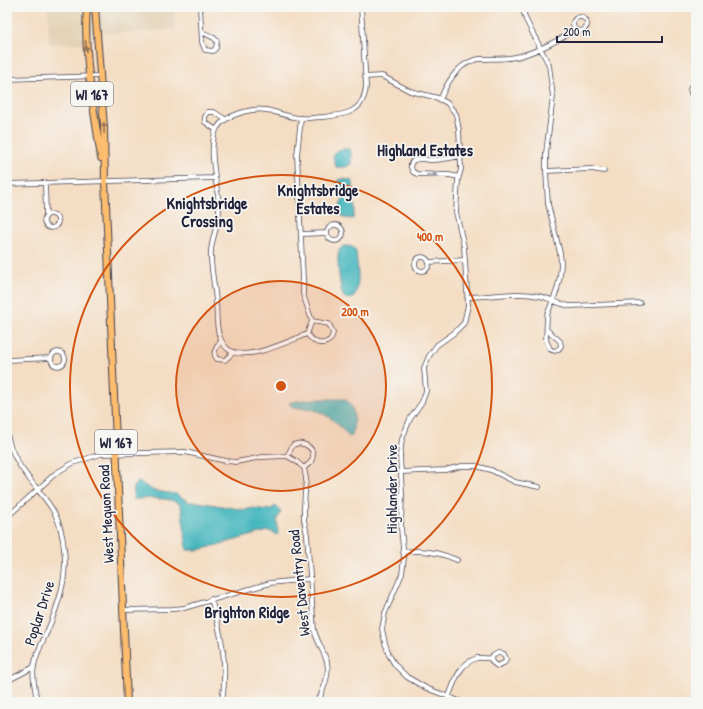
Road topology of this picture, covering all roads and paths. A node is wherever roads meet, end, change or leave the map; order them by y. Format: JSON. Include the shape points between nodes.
{"nodes":[{"id":1,"x":87,"y":7,"type":"edge"},
{"id":2,"x":95,"y":7,"type":"edge"},
{"id":3,"x":200,"y":7,"type":"edge"},
{"id":4,"x":361,"y":7,"type":"edge"},
{"id":5,"x":522,"y":7,"type":"edge"},
{"id":6,"x":575,"y":29,"type":"dead end"},
{"id":7,"x":202,"y":32,"type":"junction"},
{"id":8,"x":540,"y":48,"type":"junction"},
{"id":9,"x":90,"y":76,"type":"junction"},
{"id":10,"x":100,"y":76,"type":"junction"},
{"id":11,"x":365,"y":77,"type":"junction"},
{"id":12,"x":7,"y":79,"type":"edge"},
{"id":13,"x":696,"y":82,"type":"edge"},
{"id":14,"x":696,"y":96,"type":"edge"},
{"id":15,"x":440,"y":100,"type":"junction"},
{"id":16,"x":301,"y":118,"type":"junction"},
{"id":17,"x":225,"y":119,"type":"junction"},
{"id":18,"x":216,"y":130,"type":"junction"},
{"id":19,"x":460,"y":156,"type":"junction"},
{"id":20,"x":546,"y":172,"type":"junction"},
{"id":21,"x":604,"y":172,"type":"dead end"},
{"id":22,"x":459,"y":177,"type":"junction"},
{"id":23,"x":215,"y":178,"type":"junction"},
{"id":24,"x":105,"y":181,"type":"junction"},
{"id":25,"x":45,"y":183,"type":"junction"},
{"id":26,"x":7,"y":184,"type":"edge"},
{"id":27,"x":46,"y":216,"type":"dead end"},
{"id":28,"x":327,"y":233,"type":"dead end"},
{"id":29,"x":302,"y":234,"type":"junction"},
{"id":30,"x":465,"y":260,"type":"junction"},
{"id":31,"x":429,"y":262,"type":"dead end"},
{"id":32,"x":467,"y":297,"type":"junction"},
{"id":33,"x":552,"y":300,"type":"junction"},
{"id":34,"x":640,"y":303,"type":"dead end"},
{"id":35,"x":312,"y":321,"type":"junction"},
{"id":36,"x":547,"y":330,"type":"junction"},
{"id":37,"x":307,"y":334,"type":"junction"},
{"id":38,"x":221,"y":341,"type":"junction"},
{"id":39,"x":234,"y":352,"type":"junction"},
{"id":40,"x":51,"y":358,"type":"dead end"},
{"id":41,"x":7,"y":360,"type":"edge"},
{"id":42,"x":7,"y":434,"type":"edge"},
{"id":43,"x":116,"y":454,"type":"junction"},
{"id":44,"x":288,"y":456,"type":"junction"},
{"id":45,"x":304,"y":468,"type":"junction"},
{"id":46,"x":401,"y":472,"type":"junction"},
{"id":47,"x":539,"y":487,"type":"dead end"},
{"id":48,"x":38,"y":490,"type":"junction"},
{"id":49,"x":7,"y":517,"type":"edge"},
{"id":50,"x":403,"y":552,"type":"junction"},
{"id":51,"x":457,"y":560,"type":"dead end"},
{"id":52,"x":309,"y":579,"type":"junction"},
{"id":53,"x":211,"y":599,"type":"junction"},
{"id":54,"x":123,"y":610,"type":"junction"},
{"id":55,"x":490,"y":658,"type":"dead end"},
{"id":56,"x":34,"y":667,"type":"junction"},
{"id":57,"x":7,"y":681,"type":"edge"},
{"id":58,"x":449,"y":697,"type":"junction"},
{"id":59,"x":38,"y":702,"type":"edge"},
{"id":60,"x":127,"y":702,"type":"edge"},
{"id":61,"x":222,"y":702,"type":"edge"},
{"id":62,"x":318,"y":702,"type":"edge"},
{"id":63,"x":446,"y":702,"type":"edge"},
{"id":64,"x":462,"y":702,"type":"edge"}],
"edges":[{"from":1,"to":9,"type":"main road","name":"West Mequon Road","number":"WI 167","one_way":true,"via":[[85,33]]},
{"from":2,"to":10,"type":"main road","name":"West Mequon Road","number":"WI 167"},
{"from":3,"to":7,"type":"street"},
{"from":4,"to":11,"type":"street"},
{"from":5,"to":8,"type":"street"},
{"from":6,"to":8,"type":"street","via":[[567,36]]},
{"from":7,"to":7,"type":"street","via":[[203,47],[205,50],[213,51],[217,41]]},
{"from":8,"to":15,"type":"street","via":[[505,59],[472,60],[455,73]]},
{"from":8,"to":20,"type":"street","via":[[549,64],[553,97]]},
{"from":9,"to":10,"type":"street"},
{"from":9,"to":12,"type":"street"},
{"from":9,"to":24,"type":"main road","name":"West Mequon Road","number":"WI 167"},
{"from":24,"to":10,"type":"main road","name":"West Mequon Road","number":"WI 167","one_way":true},
{"from":11,"to":15,"type":"street","name":"Highlander Drive","via":[[382,76],[410,91]]},
{"from":11,"to":16,"type":"street","via":[[362,101],[350,112],[343,115]]},
{"from":13,"to":14,"type":"street","via":[[690,89],[692,96]]},
{"from":15,"to":19,"type":"street","name":"Highlander Drive","via":[[447,103],[456,114]]},
{"from":16,"to":17,"type":"street","via":[[264,110],[237,114]]},
{"from":16,"to":29,"type":"street","via":[[298,155]]},
{"from":17,"to":18,"type":"street"},
{"from":17,"to":18,"type":"street","via":[[214,112],[208,112],[205,122]]},
{"from":18,"to":23,"type":"street","via":[[213,150]]},
{"from":19,"to":22,"type":"street","name":"Highlander Drive"},
{"from":19,"to":22,"type":"street","one_way":true,"via":[[414,160],[410,167],[412,172],[417,174]]},
{"from":20,"to":21,"type":"street","via":[[591,169]]},
{"from":20,"to":33,"type":"street","via":[[548,204],[561,263]]},
{"from":22,"to":30,"type":"street","name":"Highlander Drive","via":[[456,212]]},
{"from":23,"to":24,"type":"street"},
{"from":23,"to":38,"type":"street","via":[[218,215],[211,248],[211,263]]},
{"from":24,"to":25,"type":"street"},
{"from":24,"to":43,"type":"main road","name":"West Mequon Road","number":"WI 167"},
{"from":25,"to":26,"type":"street"},
{"from":25,"to":27,"type":"street"},
{"from":28,"to":29,"type":"street"},
{"from":29,"to":35,"type":"street","via":[[304,294]]},
{"from":30,"to":31,"type":"street"},
{"from":30,"to":32,"type":"street","name":"Highlander Drive"},
{"from":32,"to":33,"type":"street","via":[[529,294]]},
{"from":32,"to":46,"type":"street","name":"Highlander Drive","via":[[464,323],[437,345],[424,368],[426,391],[402,439]]},
{"from":33,"to":34,"type":"street","via":[[571,306]]},
{"from":33,"to":36,"type":"street","via":[[547,315]]},
{"from":35,"to":37,"type":"street"},
{"from":35,"to":37,"type":"street","via":[[329,324],[333,332],[331,339],[323,344],[316,343]]},
{"from":36,"to":36,"type":"street","via":[[548,348],[557,350],[560,341]]},
{"from":37,"to":39,"type":"street","via":[[250,354]]},
{"from":38,"to":39,"type":"street"},
{"from":38,"to":39,"type":"street","via":[[215,351],[217,359],[225,360]]},
{"from":40,"to":41,"type":"street"},
{"from":42,"to":48,"type":"street","name":"Poplar Drive","via":[[20,466]]},
{"from":43,"to":44,"type":"street","via":[[185,452],[236,462]]},
{"from":43,"to":48,"type":"street","via":[[101,454],[73,463],[56,473]]},
{"from":43,"to":54,"type":"main road","name":"West Mequon Road","number":"WI 167"},
{"from":44,"to":45,"type":"street"},
{"from":44,"to":45,"type":"street","via":[[293,445],[306,445],[311,449],[312,461]]},
{"from":45,"to":52,"type":"street","name":"West Daventry Road","via":[[304,520]]},
{"from":46,"to":47,"type":"street","via":[[476,466],[491,470],[522,485]]},
{"from":46,"to":50,"type":"street","name":"Highlander Drive"},
{"from":48,"to":49,"type":"street"},
{"from":48,"to":56,"type":"street","name":"Poplar Drive","via":[[55,515],[62,538],[65,564],[58,604]]},
{"from":50,"to":51,"type":"street","via":[[432,551]]},
{"from":50,"to":58,"type":"street","name":"Highlander Drive","via":[[402,574],[385,613],[382,629],[385,644],[395,665],[407,677]]},
{"from":52,"to":53,"type":"street","via":[[270,583]]},
{"from":52,"to":62,"type":"street","name":"West Daventry Road","via":[[314,630],[328,672]]},
{"from":53,"to":54,"type":"street","via":[[184,608]]},
{"from":53,"to":61,"type":"street","via":[[223,644],[225,670]]},
{"from":54,"to":60,"type":"main road","name":"West Mequon Road","number":"WI 167"},
{"from":55,"to":58,"type":"street","via":[[479,658],[460,669]]},
{"from":56,"to":57,"type":"street"},
{"from":56,"to":59,"type":"street","name":"Poplar Drive"},
{"from":58,"to":63,"type":"street"},
{"from":58,"to":64,"type":"street","name":"Highlander Drive"}]}
